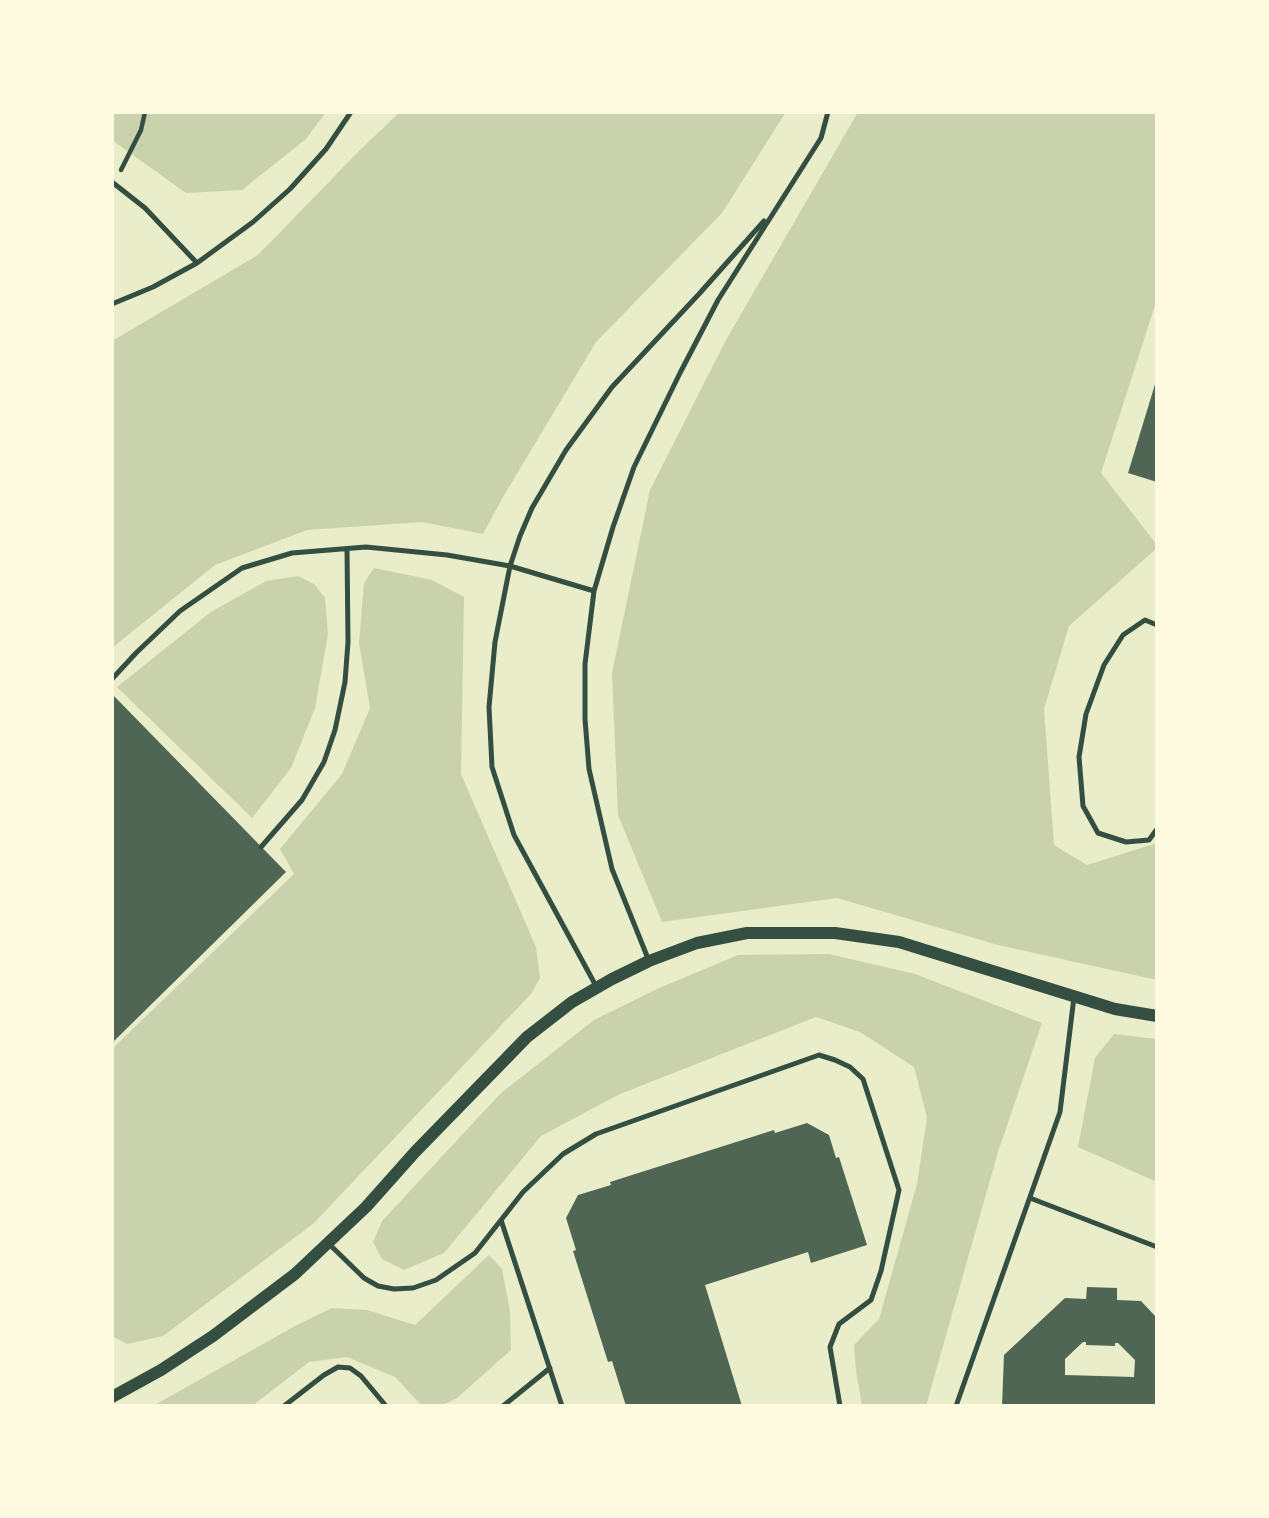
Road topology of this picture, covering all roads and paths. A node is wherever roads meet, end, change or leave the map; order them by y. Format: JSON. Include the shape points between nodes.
{"nodes":[{"id":1,"x":145,"y":112,"type":"edge"},
{"id":2,"x":351,"y":112,"type":"edge"},
{"id":3,"x":828,"y":112,"type":"edge"},
{"id":4,"x":113,"y":183,"type":"edge"},
{"id":5,"x":776,"y":208,"type":"junction"},
{"id":6,"x":197,"y":263,"type":"junction"},
{"id":7,"x":112,"y":304,"type":"edge"},
{"id":8,"x":347,"y":549,"type":"junction"},
{"id":9,"x":510,"y":566,"type":"junction"},
{"id":10,"x":594,"y":591,"type":"junction"},
{"id":11,"x":1157,"y":625,"type":"edge"},
{"id":12,"x":112,"y":679,"type":"edge"},
{"id":13,"x":1157,"y":829,"type":"edge"},
{"id":14,"x":261,"y":847,"type":"dead end"},
{"id":15,"x":649,"y":961,"type":"junction"},
{"id":16,"x":597,"y":988,"type":"junction"},
{"id":17,"x":1074,"y":997,"type":"junction"},
{"id":18,"x":1157,"y":1016,"type":"edge"},
{"id":19,"x":1030,"y":1198,"type":"junction"},
{"id":20,"x":501,"y":1220,"type":"junction"},
{"id":21,"x":328,"y":1243,"type":"junction"},
{"id":22,"x":1157,"y":1247,"type":"edge"},
{"id":23,"x":550,"y":1368,"type":"junction"},
{"id":24,"x":112,"y":1397,"type":"edge"},
{"id":25,"x":284,"y":1406,"type":"edge"},
{"id":26,"x":386,"y":1406,"type":"edge"},
{"id":27,"x":502,"y":1406,"type":"edge"},
{"id":28,"x":562,"y":1406,"type":"edge"},
{"id":29,"x":841,"y":1406,"type":"edge"},
{"id":30,"x":956,"y":1406,"type":"edge"}],
"edges":[{"from":1,"to":4,"type":"path","via":[[141,130]]},
{"from":2,"to":6,"type":"lane","via":[[290,189]]},
{"from":3,"to":5,"type":"lane","via":[[821,138]]},
{"from":4,"to":6,"type":"lane","via":[[145,208]]},
{"from":5,"to":9,"type":"lane","via":[[612,387],[566,450],[532,508]]},
{"from":5,"to":10,"type":"lane","via":[[718,300],[634,467]]},
{"from":6,"to":7,"type":"lane"},
{"from":8,"to":9,"type":"lane","via":[[447,555]]},
{"from":8,"to":12,"type":"lane","via":[[292,553],[242,568],[180,611]]},
{"from":8,"to":14,"type":"lane","via":[[348,642],[335,730],[324,762],[302,800]]},
{"from":9,"to":10,"type":"lane"},
{"from":9,"to":16,"type":"lane","via":[[495,642],[489,707],[492,768],[514,835]]},
{"from":10,"to":15,"type":"lane","via":[[585,664],[589,769],[612,869]]},
{"from":11,"to":13,"type":"lane","via":[[1144,620],[1123,635],[1104,665],[1086,714],[1079,757],[1083,806],[1098,833],[1126,842],[1149,840]]},
{"from":15,"to":16,"type":"street"},
{"from":15,"to":17,"type":"street","via":[[697,943],[747,933],[835,933],[899,942]]},
{"from":16,"to":21,"type":"street","via":[[527,1037]]},
{"from":17,"to":18,"type":"street"},
{"from":17,"to":19,"type":"lane","via":[[1060,1112]]},
{"from":19,"to":22,"type":"lane"},
{"from":19,"to":30,"type":"lane"},
{"from":20,"to":21,"type":"lane","via":[[475,1253],[436,1280],[413,1288],[378,1286]]},
{"from":20,"to":23,"type":"lane"},
{"from":20,"to":29,"type":"lane","via":[[563,1154],[596,1134],[819,1055],[850,1067],[863,1079],[899,1190],[871,1300],[839,1324],[830,1347]]},
{"from":21,"to":24,"type":"street","via":[[213,1336]]},
{"from":23,"to":27,"type":"lane"},
{"from":23,"to":28,"type":"lane"},
{"from":25,"to":26,"type":"lane","via":[[338,1367],[361,1376]]}]}
